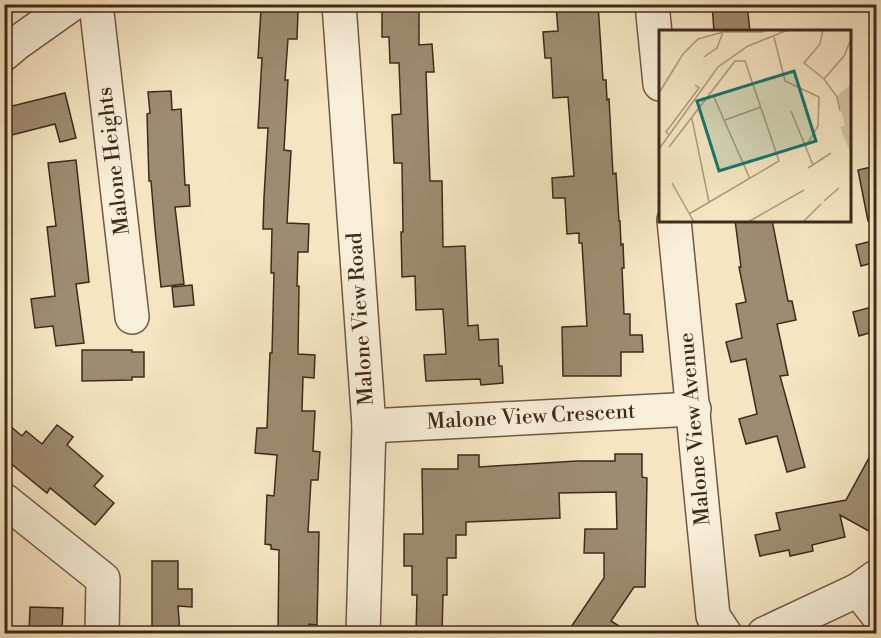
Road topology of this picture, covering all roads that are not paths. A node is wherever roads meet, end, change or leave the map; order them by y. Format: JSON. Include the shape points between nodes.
{"nodes":[{"id":1,"x":72,"y":4,"type":"edge"},
{"id":2,"x":96,"y":4,"type":"edge"},
{"id":3,"x":339,"y":4,"type":"edge"},
{"id":4,"x":652,"y":4,"type":"edge"},
{"id":5,"x":4,"y":54,"type":"edge"},
{"id":6,"x":659,"y":74,"type":"edge"},
{"id":7,"x":674,"y":222,"type":"edge"},
{"id":8,"x":132,"y":317,"type":"dead end"},
{"id":9,"x":694,"y":409,"type":"junction"},
{"id":10,"x":369,"y":426,"type":"junction"},
{"id":11,"x":4,"y":500,"type":"edge"},
{"id":12,"x":870,"y":593,"type":"edge"},
{"id":13,"x":102,"y":633,"type":"edge"},
{"id":14,"x":363,"y":633,"type":"edge"},
{"id":15,"x":725,"y":633,"type":"edge"},
{"id":16,"x":764,"y":633,"type":"edge"}],
"edges":[{"from":1,"to":5,"type":"street"},
{"from":2,"to":8,"type":"street","name":"Malone Heights"},
{"from":3,"to":10,"type":"street","name":"Malone View Road"},
{"from":4,"to":6,"type":"street"},
{"from":7,"to":9,"type":"street","name":"Malone View Avenue"},
{"from":9,"to":10,"type":"street","name":"Malone View Crescent"},
{"from":9,"to":15,"type":"street","name":"Malone View Avenue","via":[[712,616]]},
{"from":10,"to":14,"type":"street","name":"Malone View Road"},
{"from":11,"to":13,"type":"street","via":[[103,579]]},
{"from":12,"to":16,"type":"street"}]}
